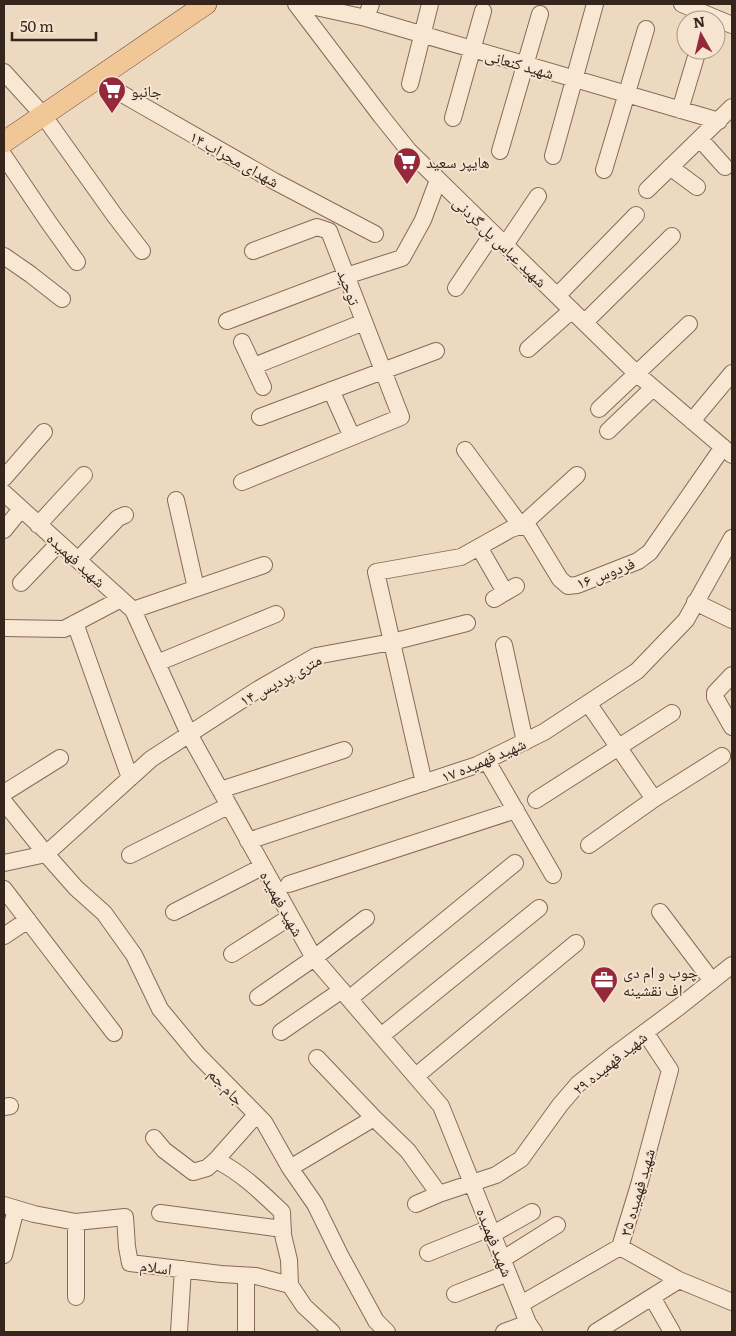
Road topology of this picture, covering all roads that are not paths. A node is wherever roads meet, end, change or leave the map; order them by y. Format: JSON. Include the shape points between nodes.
{"nodes":[{"id":1,"x":296,"y":4,"type":"edge"},
{"id":2,"x":302,"y":4,"type":"edge"},
{"id":3,"x":430,"y":4,"type":"edge"},
{"id":4,"x":595,"y":4,"type":"edge"},
{"id":5,"x":682,"y":4,"type":"edge"},
{"id":6,"x":203,"y":5,"type":"edge"},
{"id":7,"x":368,"y":11,"type":"edge"},
{"id":8,"x":483,"y":11,"type":"dead end"},
{"id":9,"x":540,"y":14,"type":"dead end"},
{"id":10,"x":732,"y":24,"type":"edge"},
{"id":11,"x":646,"y":29,"type":"dead end"},
{"id":12,"x":423,"y":35,"type":"junction"},
{"id":13,"x":471,"y":49,"type":"junction"},
{"id":14,"x":695,"y":60,"type":"edge"},
{"id":15,"x":525,"y":64,"type":"junction"},
{"id":16,"x":4,"y":72,"type":"edge"},
{"id":17,"x":96,"y":79,"type":"junction"},
{"id":18,"x":576,"y":79,"type":"junction"},
{"id":19,"x":410,"y":84,"type":"dead end"},
{"id":20,"x":626,"y":94,"type":"junction"},
{"id":21,"x":680,"y":110,"type":"junction"},
{"id":22,"x":42,"y":115,"type":"junction"},
{"id":23,"x":727,"y":115,"type":"edge"},
{"id":24,"x":453,"y":118,"type":"dead end"},
{"id":25,"x":700,"y":139,"type":"junction"},
{"id":26,"x":4,"y":142,"type":"edge"},
{"id":27,"x":500,"y":151,"type":"dead end"},
{"id":28,"x":4,"y":156,"type":"edge"},
{"id":29,"x":553,"y":156,"type":"dead end"},
{"id":30,"x":670,"y":167,"type":"junction"},
{"id":31,"x":725,"y":167,"type":"dead end"},
{"id":32,"x":604,"y":170,"type":"dead end"},
{"id":33,"x":438,"y":180,"type":"junction"},
{"id":34,"x":698,"y":187,"type":"dead end"},
{"id":35,"x":647,"y":190,"type":"dead end"},
{"id":36,"x":538,"y":196,"type":"dead end"},
{"id":37,"x":636,"y":215,"type":"dead end"},
{"id":38,"x":493,"y":233,"type":"junction"},
{"id":39,"x":375,"y":234,"type":"dead end"},
{"id":40,"x":672,"y":236,"type":"dead end"},
{"id":41,"x":505,"y":245,"type":"junction"},
{"id":42,"x":142,"y":251,"type":"dead end"},
{"id":43,"x":253,"y":251,"type":"dead end"},
{"id":44,"x":4,"y":256,"type":"edge"},
{"id":45,"x":78,"y":262,"type":"dead end"},
{"id":46,"x":346,"y":276,"type":"junction"},
{"id":47,"x":456,"y":288,"type":"dead end"},
{"id":48,"x":557,"y":296,"type":"junction"},
{"id":49,"x":62,"y":299,"type":"dead end"},
{"id":50,"x":572,"y":310,"type":"junction"},
{"id":51,"x":227,"y":321,"type":"dead end"},
{"id":52,"x":364,"y":322,"type":"junction"},
{"id":53,"x":585,"y":322,"type":"junction"},
{"id":54,"x":689,"y":324,"type":"dead end"},
{"id":55,"x":242,"y":342,"type":"dead end"},
{"id":56,"x":528,"y":348,"type":"dead end"},
{"id":57,"x":436,"y":351,"type":"dead end"},
{"id":58,"x":254,"y":366,"type":"junction"},
{"id":59,"x":383,"y":371,"type":"junction"},
{"id":60,"x":636,"y":373,"type":"junction"},
{"id":61,"x":732,"y":373,"type":"edge"},
{"id":62,"x":262,"y":387,"type":"dead end"},
{"id":63,"x":653,"y":388,"type":"junction"},
{"id":64,"x":331,"y":390,"type":"junction"},
{"id":65,"x":599,"y":409,"type":"dead end"},
{"id":66,"x":260,"y":417,"type":"dead end"},
{"id":67,"x":692,"y":420,"type":"junction"},
{"id":68,"x":608,"y":431,"type":"dead end"},
{"id":69,"x":44,"y":432,"type":"dead end"},
{"id":70,"x":352,"y":437,"type":"junction"},
{"id":71,"x":465,"y":450,"type":"dead end"},
{"id":72,"x":728,"y":451,"type":"edge"},
{"id":73,"x":84,"y":475,"type":"dead end"},
{"id":74,"x":577,"y":475,"type":"dead end"},
{"id":75,"x":4,"y":478,"type":"edge"},
{"id":76,"x":242,"y":482,"type":"dead end"},
{"id":77,"x":4,"y":494,"type":"edge"},
{"id":78,"x":176,"y":500,"type":"dead end"},
{"id":79,"x":21,"y":509,"type":"junction"},
{"id":80,"x":125,"y":514,"type":"dead end"},
{"id":81,"x":38,"y":525,"type":"junction"},
{"id":82,"x":521,"y":526,"type":"junction"},
{"id":83,"x":4,"y":530,"type":"edge"},
{"id":84,"x":732,"y":538,"type":"edge"},
{"id":85,"x":59,"y":543,"type":"junction"},
{"id":86,"x":479,"y":547,"type":"junction"},
{"id":87,"x":78,"y":560,"type":"junction"},
{"id":88,"x":264,"y":565,"type":"dead end"},
{"id":89,"x":21,"y":582,"type":"dead end"},
{"id":90,"x":196,"y":588,"type":"junction"},
{"id":91,"x":505,"y":593,"type":"dead end"},
{"id":92,"x":121,"y":599,"type":"junction"},
{"id":93,"x":695,"y":602,"type":"junction"},
{"id":94,"x":133,"y":610,"type":"junction"},
{"id":95,"x":276,"y":614,"type":"dead end"},
{"id":96,"x":732,"y":620,"type":"edge"},
{"id":97,"x":75,"y":623,"type":"junction"},
{"id":98,"x":466,"y":623,"type":"dead end"},
{"id":99,"x":4,"y":628,"type":"edge"},
{"id":100,"x":392,"y":642,"type":"junction"},
{"id":101,"x":504,"y":645,"type":"dead end"},
{"id":102,"x":157,"y":662,"type":"junction"},
{"id":103,"x":732,"y":674,"type":"edge"},
{"id":104,"x":588,"y":703,"type":"junction"},
{"id":105,"x":672,"y":713,"type":"dead end"},
{"id":106,"x":732,"y":727,"type":"edge"},
{"id":107,"x":189,"y":734,"type":"junction"},
{"id":108,"x":525,"y":742,"type":"junction"},
{"id":109,"x":618,"y":747,"type":"junction"},
{"id":110,"x":344,"y":750,"type":"dead end"},
{"id":111,"x":722,"y":756,"type":"dead end"},
{"id":112,"x":60,"y":758,"type":"dead end"},
{"id":113,"x":486,"y":761,"type":"junction"},
{"id":114,"x":130,"y":778,"type":"junction"},
{"id":115,"x":424,"y":783,"type":"junction"},
{"id":116,"x":220,"y":790,"type":"junction"},
{"id":117,"x":4,"y":793,"type":"edge"},
{"id":118,"x":654,"y":799,"type":"junction"},
{"id":119,"x":536,"y":800,"type":"dead end"},
{"id":120,"x":4,"y":802,"type":"edge"},
{"id":121,"x":228,"y":806,"type":"junction"},
{"id":122,"x":516,"y":810,"type":"junction"},
{"id":123,"x":248,"y":841,"type":"junction"},
{"id":124,"x":589,"y":845,"type":"dead end"},
{"id":125,"x":46,"y":854,"type":"junction"},
{"id":126,"x":130,"y":855,"type":"dead end"},
{"id":127,"x":4,"y":863,"type":"edge"},
{"id":128,"x":515,"y":863,"type":"dead end"},
{"id":129,"x":262,"y":867,"type":"junction"},
{"id":130,"x":553,"y":875,"type":"dead end"},
{"id":131,"x":289,"y":884,"type":"dead end"},
{"id":132,"x":4,"y":889,"type":"edge"},
{"id":133,"x":539,"y":908,"type":"dead end"},
{"id":134,"x":174,"y":912,"type":"dead end"},
{"id":135,"x":660,"y":912,"type":"dead end"},
{"id":136,"x":290,"y":917,"type":"junction"},
{"id":137,"x":366,"y":918,"type":"dead end"},
{"id":138,"x":28,"y":920,"type":"junction"},
{"id":139,"x":4,"y":936,"type":"edge"},
{"id":140,"x":576,"y":944,"type":"dead end"},
{"id":141,"x":232,"y":954,"type":"dead end"},
{"id":142,"x":314,"y":958,"type":"junction"},
{"id":143,"x":732,"y":965,"type":"edge"},
{"id":144,"x":712,"y":982,"type":"junction"},
{"id":145,"x":345,"y":994,"type":"junction"},
{"id":146,"x":258,"y":996,"type":"dead end"},
{"id":147,"x":281,"y":1032,"type":"dead end"},
{"id":148,"x":646,"y":1032,"type":"junction"},
{"id":149,"x":114,"y":1033,"type":"dead end"},
{"id":150,"x":381,"y":1036,"type":"junction"},
{"id":151,"x":317,"y":1058,"type":"dead end"},
{"id":152,"x":416,"y":1076,"type":"junction"},
{"id":153,"x":256,"y":1115,"type":"junction"},
{"id":154,"x":374,"y":1118,"type":"junction"},
{"id":155,"x":154,"y":1138,"type":"dead end"},
{"id":156,"x":216,"y":1160,"type":"junction"},
{"id":157,"x":290,"y":1168,"type":"junction"},
{"id":158,"x":472,"y":1184,"type":"junction"},
{"id":159,"x":439,"y":1194,"type":"junction"},
{"id":160,"x":416,"y":1204,"type":"dead end"},
{"id":161,"x":10,"y":1207,"type":"edge"},
{"id":162,"x":532,"y":1212,"type":"dead end"},
{"id":163,"x":160,"y":1214,"type":"dead end"},
{"id":164,"x":76,"y":1222,"type":"junction"},
{"id":165,"x":557,"y":1226,"type":"dead end"},
{"id":166,"x":283,"y":1229,"type":"junction"},
{"id":167,"x":491,"y":1231,"type":"junction"},
{"id":168,"x":620,"y":1247,"type":"junction"},
{"id":169,"x":428,"y":1254,"type":"dead end"},
{"id":170,"x":4,"y":1255,"type":"edge"},
{"id":171,"x":505,"y":1266,"type":"junction"},
{"id":172,"x":183,"y":1269,"type":"junction"},
{"id":173,"x":246,"y":1276,"type":"junction"},
{"id":174,"x":679,"y":1280,"type":"junction"},
{"id":175,"x":290,"y":1285,"type":"junction"},
{"id":176,"x":455,"y":1294,"type":"dead end"},
{"id":177,"x":76,"y":1297,"type":"dead end"},
{"id":178,"x":652,"y":1297,"type":"junction"},
{"id":179,"x":732,"y":1302,"type":"edge"},
{"id":180,"x":521,"y":1304,"type":"junction"},
{"id":181,"x":531,"y":1328,"type":"edge"},
{"id":182,"x":178,"y":1332,"type":"edge"},
{"id":183,"x":246,"y":1332,"type":"edge"},
{"id":184,"x":332,"y":1332,"type":"edge"},
{"id":185,"x":387,"y":1332,"type":"edge"},
{"id":186,"x":504,"y":1332,"type":"edge"},
{"id":187,"x":596,"y":1332,"type":"edge"},
{"id":188,"x":672,"y":1332,"type":"edge"}],
"edges":[{"from":1,"to":33,"type":"street","name":"شهید عباس پل گردنی","via":[[409,151]]},
{"from":2,"to":7,"type":"street","name":"شهید کنعانی"},
{"from":3,"to":12,"type":"street"},
{"from":4,"to":18,"type":"street"},
{"from":5,"to":10,"type":"street"},
{"from":6,"to":17,"type":"main road"},
{"from":7,"to":12,"type":"street","name":"شهید کنعانی"},
{"from":8,"to":13,"type":"street"},
{"from":9,"to":15,"type":"street"},
{"from":11,"to":20,"type":"street"},
{"from":12,"to":13,"type":"street","name":"شهید کنعانی"},
{"from":12,"to":19,"type":"street"},
{"from":13,"to":15,"type":"street","name":"شهید کنعانی"},
{"from":13,"to":24,"type":"street"},
{"from":14,"to":21,"type":"street"},
{"from":15,"to":18,"type":"street","name":"شهید کنعانی"},
{"from":15,"to":27,"type":"street"},
{"from":16,"to":22,"type":"street"},
{"from":17,"to":22,"type":"main road"},
{"from":17,"to":39,"type":"street","name":"شهدای محراب ۱۴","via":[[274,181]]},
{"from":18,"to":20,"type":"street","name":"شهید کنعانی"},
{"from":18,"to":29,"type":"street"},
{"from":20,"to":21,"type":"street","name":"شهید کنعانی"},
{"from":20,"to":32,"type":"street"},
{"from":21,"to":23,"type":"street","name":"شهید کنعانی"},
{"from":22,"to":26,"type":"main road"},
{"from":22,"to":42,"type":"street"},
{"from":23,"to":25,"type":"street"},
{"from":25,"to":30,"type":"street"},
{"from":25,"to":31,"type":"street"},
{"from":28,"to":45,"type":"street"},
{"from":30,"to":34,"type":"street"},
{"from":30,"to":35,"type":"street"},
{"from":33,"to":38,"type":"street","name":"شهید عباس پل گردنی"},
{"from":33,"to":46,"type":"street","via":[[423,220],[402,258]]},
{"from":36,"to":41,"type":"street"},
{"from":37,"to":48,"type":"street"},
{"from":38,"to":41,"type":"street","name":"شهید عباس پل گردنی"},
{"from":38,"to":47,"type":"street"},
{"from":40,"to":53,"type":"street"},
{"from":41,"to":48,"type":"street","name":"شهید عباس پل گردنی"},
{"from":43,"to":46,"type":"street","name":"توحید","via":[[317,226],[329,232]]},
{"from":44,"to":49,"type":"street"},
{"from":46,"to":51,"type":"street"},
{"from":46,"to":52,"type":"street","name":"توحید"},
{"from":48,"to":50,"type":"street","name":"شهید عباس پل گردنی"},
{"from":50,"to":53,"type":"street","name":"شهید عباس پل گردنی"},
{"from":50,"to":56,"type":"street"},
{"from":52,"to":58,"type":"street"},
{"from":52,"to":59,"type":"street","name":"توحید"},
{"from":53,"to":60,"type":"street","name":"شهید عباس پل گردنی"},
{"from":54,"to":60,"type":"street"},
{"from":55,"to":58,"type":"street"},
{"from":57,"to":59,"type":"street"},
{"from":58,"to":62,"type":"street"},
{"from":59,"to":64,"type":"street"},
{"from":59,"to":70,"type":"street","name":"توحید","via":[[401,417]]},
{"from":60,"to":63,"type":"street","name":"شهید عباس پل گردنی"},
{"from":60,"to":65,"type":"street"},
{"from":61,"to":67,"type":"street"},
{"from":63,"to":67,"type":"street","name":"شهید عباس پل گردنی"},
{"from":63,"to":68,"type":"street"},
{"from":64,"to":66,"type":"street"},
{"from":64,"to":70,"type":"street"},
{"from":67,"to":72,"type":"street","name":"شهید عباس پل گردنی"},
{"from":69,"to":75,"type":"street"},
{"from":70,"to":76,"type":"street"},
{"from":71,"to":82,"type":"street"},
{"from":72,"to":82,"type":"street","name":"فردوس ۱۶","via":[[650,552],[638,561],[586,582],[568,586],[564,583],[529,528]]},
{"from":73,"to":81,"type":"street"},
{"from":74,"to":82,"type":"street"},
{"from":77,"to":79,"type":"street","name":"شهید فهمیده"},
{"from":78,"to":90,"type":"street"},
{"from":79,"to":81,"type":"street","name":"شهید فهمیده"},
{"from":79,"to":83,"type":"street"},
{"from":80,"to":87,"type":"street"},
{"from":81,"to":85,"type":"street","name":"شهید فهمیده"},
{"from":82,"to":86,"type":"street"},
{"from":84,"to":93,"type":"street","name":"شهید فهمیده ۱۷"},
{"from":85,"to":87,"type":"street","name":"شهید فهمیده"},
{"from":85,"to":89,"type":"street"},
{"from":86,"to":91,"type":"street"},
{"from":86,"to":100,"type":"street","via":[[461,557],[376,572]]},
{"from":87,"to":92,"type":"street","name":"شهید فهمیده"},
{"from":88,"to":90,"type":"street"},
{"from":90,"to":94,"type":"street"},
{"from":92,"to":94,"type":"street","name":"شهید فهمیده"},
{"from":92,"to":97,"type":"street"},
{"from":93,"to":96,"type":"street"},
{"from":93,"to":104,"type":"street","name":"شهید فهمیده ۱۷","via":[[686,620],[638,671]]},
{"from":94,"to":102,"type":"street","name":"شهید فهمیده"},
{"from":95,"to":102,"type":"street"},
{"from":97,"to":99,"type":"street","via":[[64,629]]},
{"from":97,"to":114,"type":"street"},
{"from":98,"to":100,"type":"street","name":"۱۴ متری پردیس"},
{"from":100,"to":107,"type":"street","name":"۱۴ متری پردیس","via":[[316,656]]},
{"from":100,"to":115,"type":"street"},
{"from":101,"to":108,"type":"street"},
{"from":102,"to":107,"type":"street","name":"شهید فهمیده"},
{"from":103,"to":106,"type":"street","via":[[715,693]]},
{"from":104,"to":108,"type":"street","name":"شهید فهمیده ۱۷"},
{"from":104,"to":109,"type":"street"},
{"from":105,"to":109,"type":"street"},
{"from":107,"to":114,"type":"street","name":"۱۴ متری پردیس","via":[[151,759]]},
{"from":107,"to":116,"type":"street","name":"شهید فهمیده"},
{"from":108,"to":113,"type":"street","name":"شهید فهمیده ۱۷"},
{"from":109,"to":118,"type":"street"},
{"from":109,"to":119,"type":"street"},
{"from":110,"to":116,"type":"street"},
{"from":111,"to":118,"type":"street"},
{"from":112,"to":117,"type":"street"},
{"from":113,"to":115,"type":"street","name":"شهید فهمیده ۱۷"},
{"from":113,"to":122,"type":"street"},
{"from":114,"to":125,"type":"street","name":"۱۴ متری پردیس"},
{"from":115,"to":123,"type":"street","name":"شهید فهمیده ۱۷"},
{"from":116,"to":121,"type":"street","name":"شهید فهمیده"},
{"from":118,"to":124,"type":"street"},
{"from":120,"to":125,"type":"street","name":"جام جم"},
{"from":121,"to":123,"type":"street","name":"شهید فهمیده"},
{"from":121,"to":126,"type":"street"},
{"from":122,"to":130,"type":"street"},
{"from":122,"to":131,"type":"street"},
{"from":123,"to":129,"type":"street","name":"شهید فهمیده"},
{"from":125,"to":127,"type":"street"},
{"from":125,"to":153,"type":"street","name":"جام جم","via":[[104,913],[134,955],[160,1010]]},
{"from":128,"to":145,"type":"street"},
{"from":129,"to":134,"type":"street"},
{"from":129,"to":136,"type":"street","name":"شهید فهمیده"},
{"from":132,"to":138,"type":"street"},
{"from":133,"to":150,"type":"street"},
{"from":135,"to":144,"type":"street"},
{"from":136,"to":141,"type":"street"},
{"from":136,"to":142,"type":"street","name":"شهید فهمیده"},
{"from":137,"to":142,"type":"street"},
{"from":138,"to":139,"type":"street"},
{"from":138,"to":149,"type":"street"},
{"from":140,"to":152,"type":"street"},
{"from":142,"to":145,"type":"street","name":"شهید فهمیده"},
{"from":142,"to":146,"type":"street"},
{"from":143,"to":144,"type":"street","name":"شهید فهمیده ۲۹"},
{"from":144,"to":148,"type":"street","name":"شهید فهمیده ۲۹"},
{"from":145,"to":147,"type":"street"},
{"from":145,"to":150,"type":"street","name":"شهید فهمیده"},
{"from":148,"to":158,"type":"street","name":"شهید فهمیده ۲۹","via":[[578,1084],[522,1159],[496,1175]]},
{"from":148,"to":168,"type":"street","name":"شهید فهمیده ۳۵","via":[[670,1070]]},
{"from":150,"to":152,"type":"street","name":"شهید فهمیده"},
{"from":151,"to":154,"type":"street"},
{"from":152,"to":158,"type":"street","name":"شهید فهمیده","via":[[442,1106]]},
{"from":153,"to":156,"type":"street"},
{"from":153,"to":157,"type":"street","name":"جام جم","via":[[264,1122]]},
{"from":154,"to":157,"type":"street"},
{"from":154,"to":159,"type":"street","via":[[408,1151]]},
{"from":155,"to":156,"type":"street","via":[[193,1172],[207,1168]]},
{"from":156,"to":166,"type":"street","via":[[231,1167],[282,1212]]},
{"from":157,"to":185,"type":"street","name":"جام جم","via":[[315,1204],[376,1322]]},
{"from":158,"to":159,"type":"street","name":"شهید فهمیده ۲۹"},
{"from":158,"to":167,"type":"street","name":"شهید فهمیده"},
{"from":159,"to":160,"type":"street","name":"شهید فهمیده ۲۹"},
{"from":161,"to":164,"type":"street","name":"اسلام"},
{"from":161,"to":170,"type":"street"},
{"from":162,"to":167,"type":"street"},
{"from":163,"to":166,"type":"street"},
{"from":164,"to":172,"type":"street","name":"اسلام","via":[[125,1217],[130,1263]]},
{"from":164,"to":177,"type":"street"},
{"from":165,"to":171,"type":"street"},
{"from":166,"to":175,"type":"street"},
{"from":167,"to":169,"type":"street"},
{"from":167,"to":171,"type":"street","name":"شهید فهمیده"},
{"from":168,"to":174,"type":"street"},
{"from":168,"to":180,"type":"street","name":"شهید فهمیده ۳۵"},
{"from":171,"to":176,"type":"street"},
{"from":171,"to":180,"type":"street","name":"شهید فهمیده"},
{"from":172,"to":173,"type":"street","name":"اسلام"},
{"from":172,"to":182,"type":"street"},
{"from":173,"to":175,"type":"street","name":"اسلام"},
{"from":173,"to":183,"type":"street"},
{"from":174,"to":178,"type":"street"},
{"from":174,"to":179,"type":"street"},
{"from":175,"to":184,"type":"street","via":[[304,1306]]},
{"from":178,"to":187,"type":"street"},
{"from":178,"to":188,"type":"street"},
{"from":180,"to":181,"type":"street","name":"شهید فهمیده"},
{"from":181,"to":186,"type":"street"}]}
